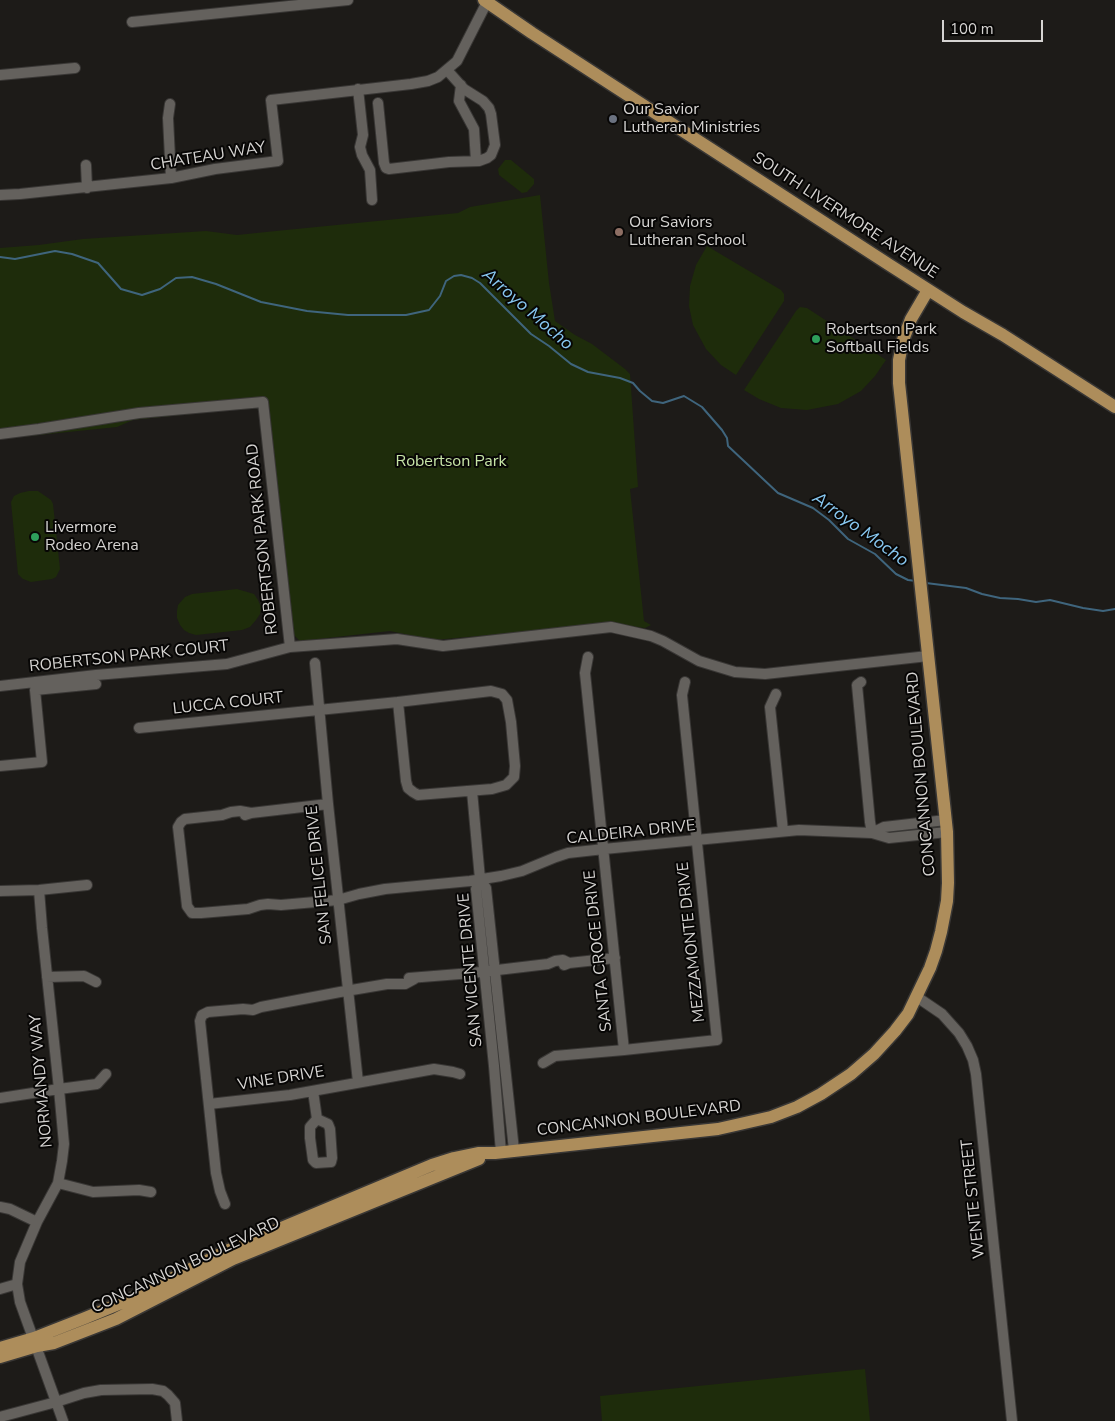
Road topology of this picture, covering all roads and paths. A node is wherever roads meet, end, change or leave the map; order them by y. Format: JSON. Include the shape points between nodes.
{"nodes":[{"id":1,"x":348,"y":0,"type":"edge"},
{"id":2,"x":486,"y":1,"type":"edge"},
{"id":3,"x":132,"y":22,"type":"dead end"},
{"id":4,"x":75,"y":68,"type":"dead end"},
{"id":5,"x":448,"y":70,"type":"junction"},
{"id":6,"x":0,"y":74,"type":"edge"},
{"id":7,"x":461,"y":85,"type":"junction"},
{"id":8,"x":358,"y":89,"type":"junction"},
{"id":9,"x":378,"y":103,"type":"dead end"},
{"id":10,"x":170,"y":104,"type":"dead end"},
{"id":11,"x":380,"y":121,"type":"junction"},
{"id":12,"x":362,"y":123,"type":"junction"},
{"id":13,"x":476,"y":161,"type":"junction"},
{"id":14,"x":86,"y":165,"type":"dead end"},
{"id":15,"x":386,"y":166,"type":"junction"},
{"id":16,"x":370,"y":170,"type":"junction"},
{"id":17,"x":171,"y":178,"type":"junction"},
{"id":18,"x":88,"y":188,"type":"junction"},
{"id":19,"x":0,"y":195,"type":"edge"},
{"id":20,"x":372,"y":200,"type":"dead end"},
{"id":21,"x":928,"y":290,"type":"junction"},
{"id":22,"x":1115,"y":407,"type":"edge"},
{"id":23,"x":0,"y":434,"type":"edge"},
{"id":24,"x":290,"y":647,"type":"junction"},
{"id":25,"x":928,"y":656,"type":"junction"},
{"id":26,"x":588,"y":657,"type":"dead end"},
{"id":27,"x":314,"y":663,"type":"dead end"},
{"id":28,"x":685,"y":682,"type":"dead end"},
{"id":29,"x":861,"y":682,"type":"dead end"},
{"id":30,"x":96,"y":684,"type":"dead end"},
{"id":31,"x":0,"y":686,"type":"edge"},
{"id":32,"x":776,"y":694,"type":"dead end"},
{"id":33,"x":398,"y":702,"type":"junction"},
{"id":34,"x":320,"y":710,"type":"junction"},
{"id":35,"x":139,"y":728,"type":"dead end"},
{"id":36,"x":0,"y":766,"type":"edge"},
{"id":37,"x":472,"y":791,"type":"junction"},
{"id":38,"x":328,"y":804,"type":"junction"},
{"id":39,"x":946,"y":826,"type":"junction"},
{"id":40,"x":783,"y":831,"type":"junction"},
{"id":41,"x":872,"y":833,"type":"junction"},
{"id":42,"x":696,"y":840,"type":"junction"},
{"id":43,"x":604,"y":849,"type":"junction"},
{"id":44,"x":480,"y":879,"type":"junction"},
{"id":45,"x":87,"y":885,"type":"dead end"},
{"id":46,"x":39,"y":890,"type":"junction"},
{"id":47,"x":0,"y":891,"type":"edge"},
{"id":48,"x":338,"y":900,"type":"junction"},
{"id":49,"x":615,"y":958,"type":"junction"},
{"id":50,"x":490,"y":971,"type":"junction"},
{"id":51,"x":48,"y":977,"type":"junction"},
{"id":52,"x":96,"y":982,"type":"dead end"},
{"id":53,"x":348,"y":990,"type":"junction"},
{"id":54,"x":917,"y":997,"type":"junction"},
{"id":55,"x":624,"y":1050,"type":"junction"},
{"id":56,"x":543,"y":1063,"type":"dead end"},
{"id":57,"x":106,"y":1074,"type":"dead end"},
{"id":58,"x":460,"y":1074,"type":"dead end"},
{"id":59,"x":358,"y":1082,"type":"junction"},
{"id":60,"x":60,"y":1088,"type":"junction"},
{"id":61,"x":313,"y":1091,"type":"junction"},
{"id":62,"x":0,"y":1098,"type":"edge"},
{"id":63,"x":209,"y":1104,"type":"junction"},
{"id":64,"x":317,"y":1119,"type":"dead end"},
{"id":65,"x":503,"y":1151,"type":"junction"},
{"id":66,"x":58,"y":1183,"type":"junction"},
{"id":67,"x":151,"y":1192,"type":"dead end"},
{"id":68,"x":225,"y":1204,"type":"dead end"},
{"id":69,"x":0,"y":1206,"type":"edge"},
{"id":70,"x":37,"y":1222,"type":"junction"},
{"id":71,"x":17,"y":1284,"type":"junction"},
{"id":72,"x":0,"y":1289,"type":"edge"},
{"id":73,"x":35,"y":1342,"type":"junction"},
{"id":74,"x":0,"y":1348,"type":"edge"},
{"id":75,"x":0,"y":1357,"type":"edge"},
{"id":76,"x":56,"y":1402,"type":"junction"},
{"id":77,"x":0,"y":1417,"type":"edge"},
{"id":78,"x":63,"y":1421,"type":"edge"},
{"id":79,"x":177,"y":1421,"type":"edge"},
{"id":80,"x":1012,"y":1421,"type":"edge"}],
"edges":[{"from":1,"to":3,"type":"street"},
{"from":2,"to":5,"type":"street","name":"CHATEAU WAY","via":[[457,61]]},
{"from":2,"to":21,"type":"main road","name":"SOUTH LIVERMORE AVENUE"},
{"from":4,"to":6,"type":"street"},
{"from":5,"to":7,"type":"street"},
{"from":5,"to":8,"type":"street","name":"CHATEAU WAY","via":[[428,81]]},
{"from":7,"to":13,"type":"street","via":[[459,101],[474,129]]},
{"from":7,"to":13,"type":"street","via":[[486,103],[491,114],[495,145],[491,155]]},
{"from":8,"to":12,"type":"street"},
{"from":8,"to":17,"type":"street","name":"CHATEAU WAY","via":[[271,100],[278,161]]},
{"from":9,"to":11,"type":"street"},
{"from":10,"to":17,"type":"street"},
{"from":11,"to":12,"type":"street"},
{"from":11,"to":15,"type":"street"},
{"from":12,"to":16,"type":"street","via":[[360,147]]},
{"from":13,"to":15,"type":"street","via":[[393,169]]},
{"from":14,"to":18,"type":"street"},
{"from":15,"to":16,"type":"street"},
{"from":16,"to":20,"type":"street"},
{"from":17,"to":18,"type":"street","name":"CHATEAU WAY"},
{"from":18,"to":19,"type":"street","name":"CHATEAU WAY"},
{"from":21,"to":22,"type":"main road","name":"SOUTH LIVERMORE AVENUE"},
{"from":21,"to":25,"type":"main road","name":"CONCANNON BOULEVARD","via":[[911,319],[899,360]]},
{"from":23,"to":24,"type":"street","name":"ROBERTSON PARK ROAD","via":[[139,414],[263,402]]},
{"from":24,"to":25,"type":"street","name":"ROBERTSON PARK ROAD","via":[[397,639],[443,646],[611,627],[651,636],[699,661],[735,672],[765,674]]},
{"from":24,"to":31,"type":"street","name":"ROBERTSON PARK COURT","via":[[227,664]]},
{"from":25,"to":39,"type":"main road","name":"CONCANNON BOULEVARD"},
{"from":26,"to":43,"type":"street","name":"SANTA CROCE DRIVE","via":[[585,673]]},
{"from":27,"to":34,"type":"street","name":"SAN FELICE DRIVE"},
{"from":28,"to":42,"type":"street","name":"MEZZAMONTE DRIVE","via":[[682,696]]},
{"from":29,"to":41,"type":"street","via":[[857,685]]},
{"from":30,"to":36,"type":"street","via":[[35,690],[42,762]]},
{"from":32,"to":40,"type":"street","via":[[770,707]]},
{"from":33,"to":34,"type":"street","name":"LUCCA COURT"},
{"from":33,"to":37,"type":"street","via":[[408,788],[418,795]]},
{"from":33,"to":37,"type":"street","via":[[490,691],[504,696],[511,722],[514,777],[499,788]]},
{"from":34,"to":35,"type":"street","name":"LUCCA COURT"},
{"from":34,"to":38,"type":"street","name":"SAN FELICE DRIVE"},
{"from":37,"to":44,"type":"street","name":"SAN VICENTE DRIVE"},
{"from":38,"to":48,"type":"street","name":"SAN FELICE DRIVE"},
{"from":38,"to":48,"type":"street","name":"CALDEIRA DRIVE","via":[[185,819],[178,827],[187,906],[194,914],[248,909],[260,911]]},
{"from":39,"to":41,"type":"street","name":"CALDEIRA DRIVE","via":[[889,838]]},
{"from":39,"to":54,"type":"main road","name":"CONCANNON BOULEVARD","via":[[948,883],[945,909],[936,951]]},
{"from":40,"to":41,"type":"street","name":"CALDEIRA DRIVE"},
{"from":40,"to":42,"type":"street","name":"CALDEIRA DRIVE"},
{"from":42,"to":43,"type":"street","name":"CALDEIRA DRIVE"},
{"from":42,"to":55,"type":"street","name":"MEZZAMONTE DRIVE","via":[[717,1040]]},
{"from":43,"to":44,"type":"street","name":"CALDEIRA DRIVE","via":[[568,853],[522,871]]},
{"from":43,"to":49,"type":"street","name":"SANTA CROCE DRIVE"},
{"from":44,"to":48,"type":"street","name":"CALDEIRA DRIVE","via":[[385,889]]},
{"from":44,"to":50,"type":"street","name":"SAN VICENTE DRIVE","via":[[476,889]]},
{"from":45,"to":46,"type":"street"},
{"from":46,"to":47,"type":"street"},
{"from":46,"to":51,"type":"street","name":"NORMANDY WAY"},
{"from":48,"to":53,"type":"street","name":"SAN FELICE DRIVE"},
{"from":49,"to":50,"type":"street","via":[[563,960]]},
{"from":49,"to":55,"type":"street","name":"SANTA CROCE DRIVE"},
{"from":50,"to":53,"type":"street","via":[[416,978],[405,984]]},
{"from":50,"to":65,"type":"street","name":"SAN VICENTE DRIVE"},
{"from":51,"to":52,"type":"street","via":[[84,976]]},
{"from":51,"to":60,"type":"street","name":"NORMANDY WAY"},
{"from":53,"to":59,"type":"street","name":"SAN FELICE DRIVE"},
{"from":53,"to":63,"type":"street","via":[[261,1007],[251,1004],[243,1009],[202,1015]]},
{"from":54,"to":65,"type":"main road","name":"CONCANNON BOULEVARD","via":[[895,1031],[851,1074],[797,1107],[779,1114],[718,1129]]},
{"from":54,"to":80,"type":"street","name":"WENTE STREET","via":[[942,1014],[954,1027],[973,1060]]},
{"from":55,"to":56,"type":"street","via":[[555,1056]]},
{"from":57,"to":60,"type":"street","via":[[97,1084]]},
{"from":58,"to":59,"type":"street","name":"VINE DRIVE","via":[[434,1070]]},
{"from":59,"to":61,"type":"street","name":"VINE DRIVE"},
{"from":60,"to":62,"type":"street"},
{"from":60,"to":66,"type":"street","name":"NORMANDY WAY","via":[[64,1144]]},
{"from":61,"to":63,"type":"street","name":"VINE DRIVE"},
{"from":61,"to":64,"type":"street"},
{"from":63,"to":68,"type":"street","via":[[216,1178]]},
{"from":65,"to":73,"type":"main road","name":"CONCANNON BOULEVARD","via":[[233,1259],[116,1319],[54,1343]]},
{"from":66,"to":67,"type":"street","via":[[93,1192]]},
{"from":66,"to":70,"type":"street","name":"NORMANDY WAY"},
{"from":69,"to":70,"type":"street"},
{"from":70,"to":71,"type":"street","name":"NORMANDY WAY","via":[[20,1262]]},
{"from":71,"to":72,"type":"street"},
{"from":71,"to":73,"type":"street","name":"NORMANDY WAY"},
{"from":73,"to":74,"type":"main road","name":"CONCANNON BOULEVARD"},
{"from":73,"to":75,"type":"main road","name":"CONCANNON BOULEVARD"},
{"from":73,"to":76,"type":"street","name":"NORMANDY WAY"},
{"from":76,"to":77,"type":"street"},
{"from":76,"to":78,"type":"street","name":"NORMANDY WAY"},
{"from":76,"to":79,"type":"street","via":[[101,1390],[152,1389],[168,1394],[175,1403]]}]}
